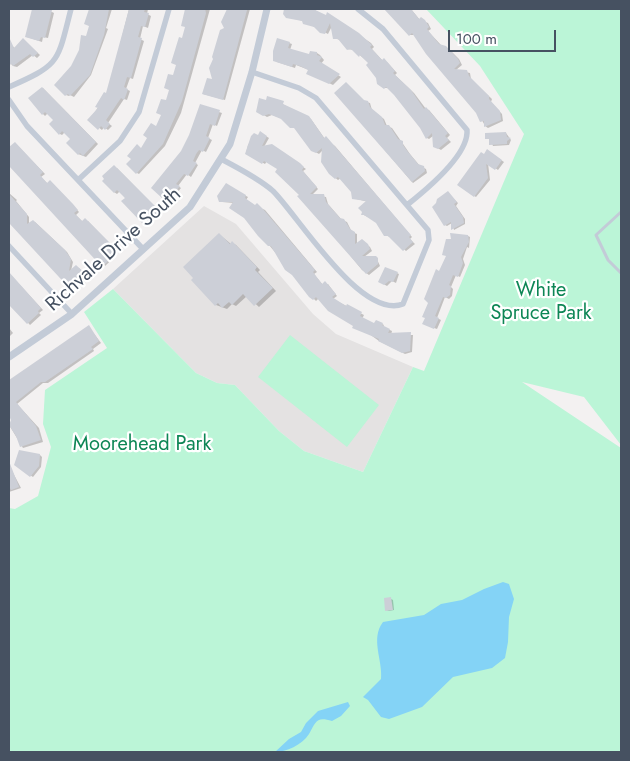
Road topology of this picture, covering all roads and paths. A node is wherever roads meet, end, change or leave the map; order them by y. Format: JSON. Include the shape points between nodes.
{"nodes":[{"id":1,"x":71,"y":9,"type":"edge"},
{"id":2,"x":169,"y":9,"type":"edge"},
{"id":3,"x":267,"y":9,"type":"edge"},
{"id":4,"x":358,"y":9,"type":"edge"},
{"id":5,"x":252,"y":72,"type":"junction"},
{"id":6,"x":9,"y":87,"type":"edge"},
{"id":7,"x":9,"y":100,"type":"edge"},
{"id":8,"x":221,"y":159,"type":"junction"},
{"id":9,"x":78,"y":180,"type":"junction"},
{"id":10,"x":407,"y":205,"type":"junction"},
{"id":11,"x":621,"y":212,"type":"edge"},
{"id":12,"x":9,"y":246,"type":"edge"},
{"id":13,"x":143,"y":249,"type":"junction"},
{"id":14,"x":621,"y":273,"type":"edge"},
{"id":15,"x":72,"y":314,"type":"junction"},
{"id":16,"x":9,"y":357,"type":"edge"}],
"edges":[{"from":1,"to":6,"type":"street","via":[[55,61],[47,69]]},
{"from":2,"to":9,"type":"street","via":[[139,112],[120,141]]},
{"from":3,"to":5,"type":"street","name":"Richvale Drive South"},
{"from":4,"to":10,"type":"street","via":[[388,35],[467,130],[465,144],[442,175]]},
{"from":5,"to":8,"type":"street","name":"Richvale Drive South","via":[[232,137]]},
{"from":5,"to":10,"type":"street","via":[[299,88],[316,98]]},
{"from":7,"to":9,"type":"street","via":[[27,126]]},
{"from":8,"to":10,"type":"street","via":[[274,192],[345,279],[354,288],[387,306],[403,304],[429,240],[428,230]]},
{"from":8,"to":13,"type":"street","name":"Richvale Drive South","via":[[190,207]]},
{"from":9,"to":13,"type":"street"},
{"from":11,"to":14,"type":"lane","via":[[596,235],[608,260]]},
{"from":12,"to":15,"type":"street"},
{"from":13,"to":15,"type":"street","name":"Richvale Drive South"},
{"from":15,"to":16,"type":"street","name":"Richvale Drive South"}]}
